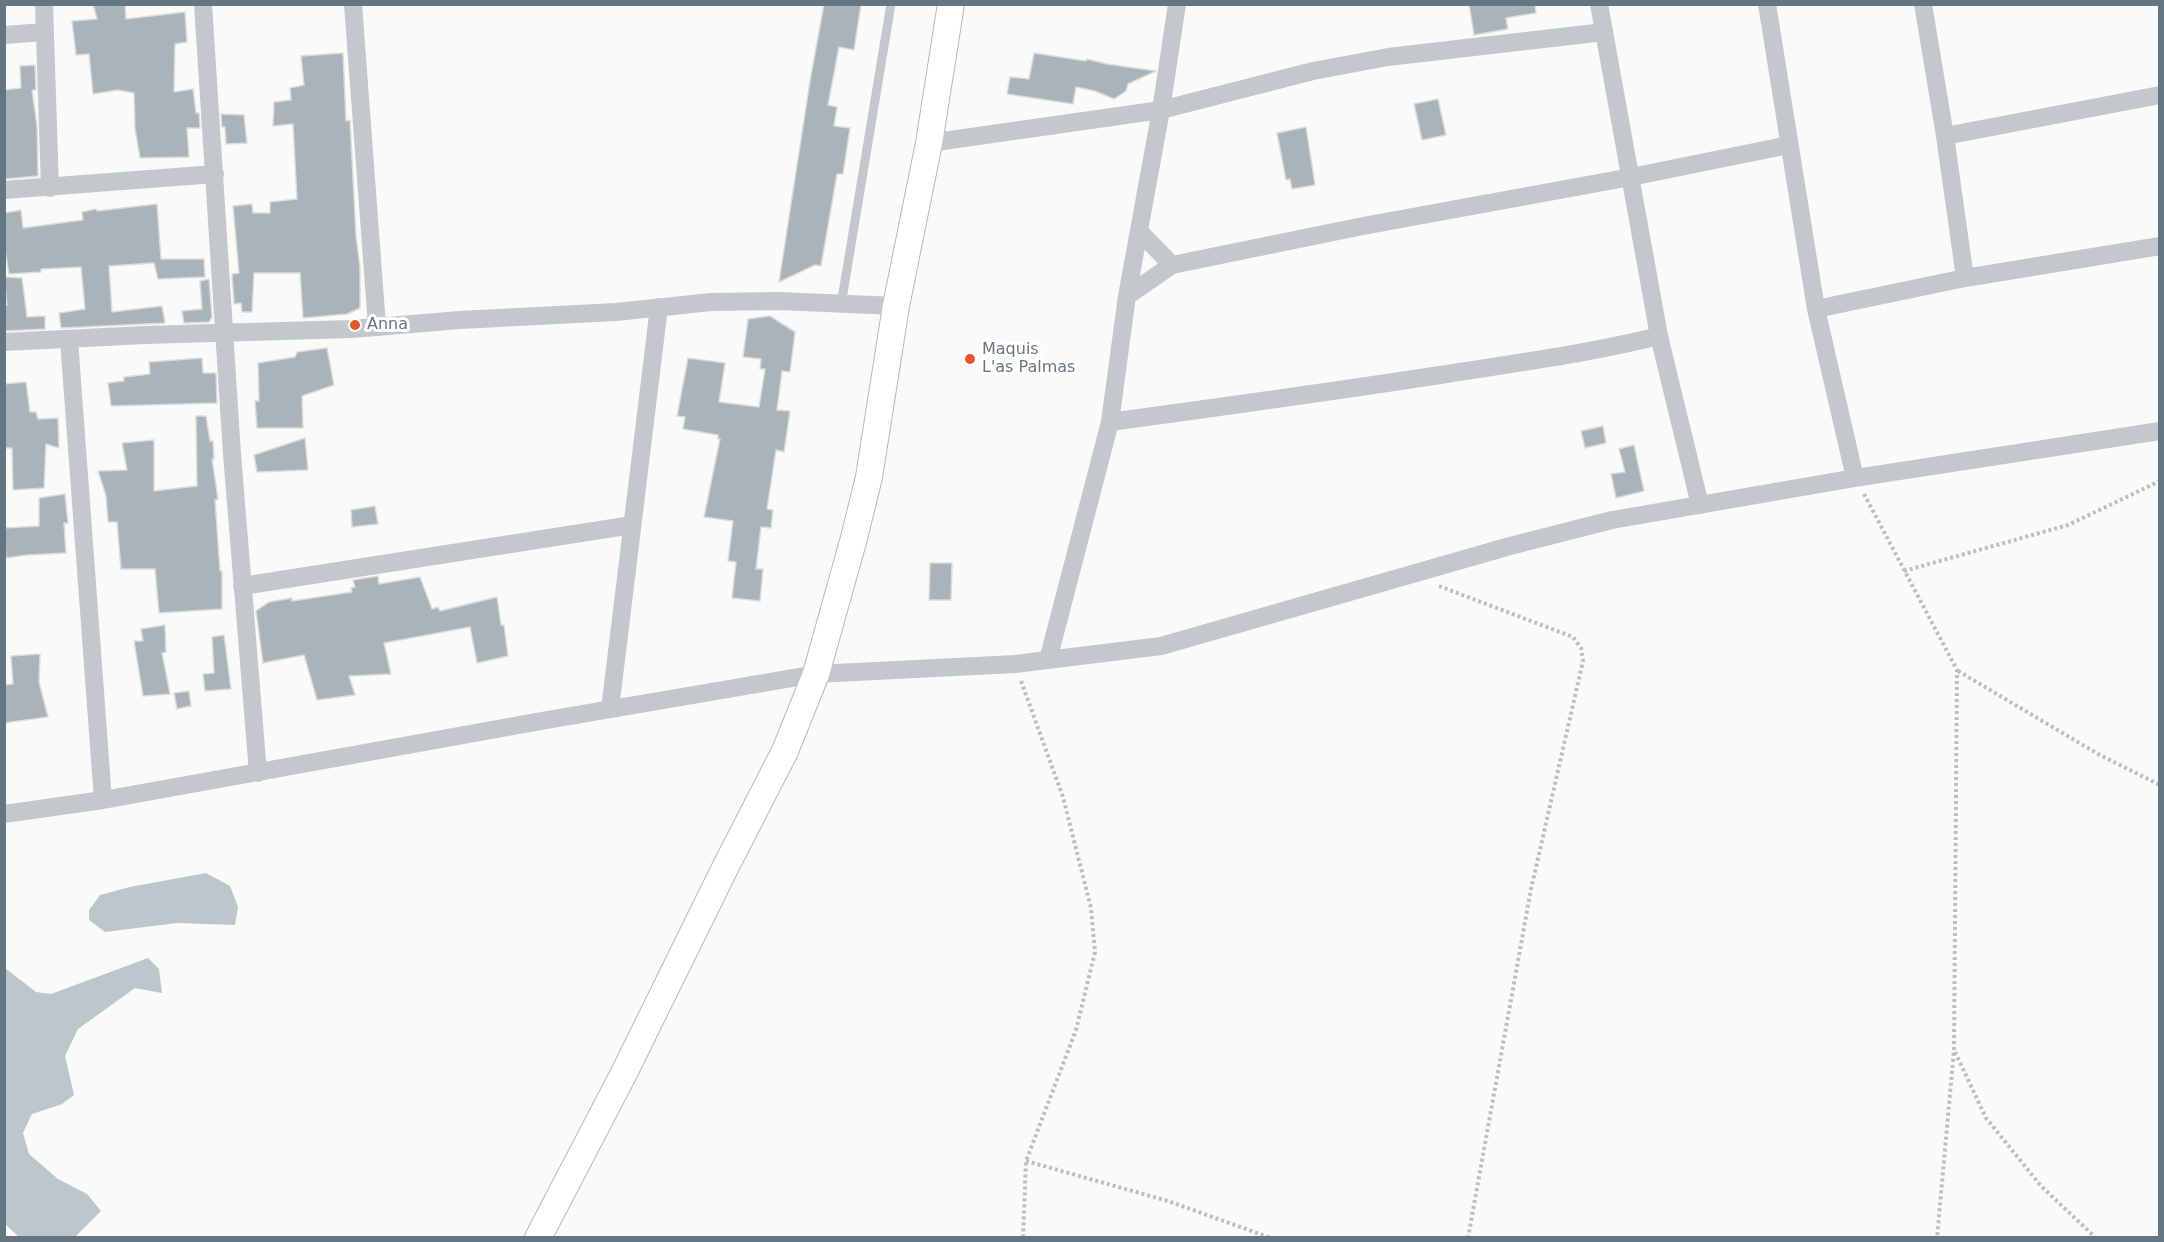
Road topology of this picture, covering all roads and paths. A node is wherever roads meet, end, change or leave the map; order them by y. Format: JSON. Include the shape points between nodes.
{"nodes":[{"id":1,"x":44,"y":4,"type":"edge"},
{"id":2,"x":203,"y":4,"type":"edge"},
{"id":3,"x":353,"y":4,"type":"edge"},
{"id":4,"x":891,"y":4,"type":"edge"},
{"id":5,"x":951,"y":4,"type":"edge"},
{"id":6,"x":1177,"y":4,"type":"edge"},
{"id":7,"x":1599,"y":4,"type":"edge"},
{"id":8,"x":1767,"y":4,"type":"edge"},
{"id":9,"x":1923,"y":4,"type":"edge"},
{"id":10,"x":44,"y":32,"type":"junction"},
{"id":11,"x":1604,"y":32,"type":"junction"},
{"id":12,"x":4,"y":35,"type":"edge"},
{"id":13,"x":2160,"y":95,"type":"edge"},
{"id":14,"x":1161,"y":110,"type":"junction"},
{"id":15,"x":1945,"y":136,"type":"junction"},
{"id":16,"x":928,"y":143,"type":"junction"},
{"id":17,"x":1789,"y":145,"type":"junction"},
{"id":18,"x":215,"y":174,"type":"junction"},
{"id":19,"x":1631,"y":177,"type":"junction"},
{"id":20,"x":50,"y":188,"type":"junction"},
{"id":21,"x":4,"y":190,"type":"edge"},
{"id":22,"x":1138,"y":231,"type":"junction"},
{"id":23,"x":2160,"y":246,"type":"edge"},
{"id":24,"x":1172,"y":265,"type":"junction"},
{"id":25,"x":1965,"y":278,"type":"junction"},
{"id":26,"x":1127,"y":296,"type":"junction"},
{"id":27,"x":841,"y":305,"type":"junction"},
{"id":28,"x":896,"y":306,"type":"junction"},
{"id":29,"x":659,"y":307,"type":"junction"},
{"id":30,"x":1816,"y":309,"type":"junction"},
{"id":31,"x":377,"y":326,"type":"junction"},
{"id":32,"x":224,"y":333,"type":"junction"},
{"id":33,"x":1659,"y":336,"type":"junction"},
{"id":34,"x":69,"y":339,"type":"junction"},
{"id":35,"x":4,"y":342,"type":"edge"},
{"id":36,"x":1110,"y":422,"type":"junction"},
{"id":37,"x":2160,"y":431,"type":"edge"},
{"id":38,"x":1855,"y":478,"type":"junction"},
{"id":39,"x":2160,"y":481,"type":"edge"},
{"id":40,"x":1700,"y":504,"type":"junction"},
{"id":41,"x":632,"y":525,"type":"junction"},
{"id":42,"x":1904,"y":571,"type":"junction"},
{"id":43,"x":1412,"y":575,"type":"junction"},
{"id":44,"x":242,"y":586,"type":"junction"},
{"id":45,"x":1048,"y":660,"type":"junction"},
{"id":46,"x":1015,"y":664,"type":"junction"},
{"id":47,"x":1957,"y":670,"type":"junction"},
{"id":48,"x":816,"y":674,"type":"junction"},
{"id":49,"x":610,"y":709,"type":"junction"},
{"id":50,"x":258,"y":773,"type":"junction"},
{"id":51,"x":2160,"y":785,"type":"edge"},
{"id":52,"x":103,"y":800,"type":"junction"},
{"id":53,"x":4,"y":814,"type":"edge"},
{"id":54,"x":1954,"y":1050,"type":"junction"},
{"id":55,"x":1026,"y":1161,"type":"junction"},
{"id":56,"x":538,"y":1238,"type":"edge"},
{"id":57,"x":1023,"y":1238,"type":"edge"},
{"id":58,"x":1271,"y":1238,"type":"edge"},
{"id":59,"x":1468,"y":1238,"type":"edge"},
{"id":60,"x":1937,"y":1238,"type":"edge"},
{"id":61,"x":2096,"y":1238,"type":"edge"}],
"edges":[{"from":1,"to":10,"type":"street"},
{"from":2,"to":18,"type":"street"},
{"from":3,"to":31,"type":"street"},
{"from":4,"to":27,"type":"lane"},
{"from":5,"to":16,"type":"street"},
{"from":6,"to":14,"type":"street"},
{"from":7,"to":11,"type":"street"},
{"from":8,"to":17,"type":"street"},
{"from":9,"to":15,"type":"street"},
{"from":10,"to":12,"type":"street"},
{"from":10,"to":20,"type":"street"},
{"from":11,"to":14,"type":"street","via":[[1388,57],[1313,71]]},
{"from":11,"to":19,"type":"street"},
{"from":13,"to":15,"type":"street"},
{"from":14,"to":16,"type":"street"},
{"from":14,"to":22,"type":"street"},
{"from":15,"to":25,"type":"street"},
{"from":16,"to":28,"type":"street"},
{"from":17,"to":19,"type":"street"},
{"from":17,"to":30,"type":"street"},
{"from":18,"to":20,"type":"street"},
{"from":18,"to":32,"type":"street"},
{"from":19,"to":24,"type":"street"},
{"from":19,"to":33,"type":"street"},
{"from":20,"to":21,"type":"street"},
{"from":22,"to":24,"type":"street"},
{"from":22,"to":26,"type":"street"},
{"from":23,"to":25,"type":"street"},
{"from":24,"to":26,"type":"street"},
{"from":25,"to":30,"type":"street"},
{"from":26,"to":36,"type":"street"},
{"from":27,"to":28,"type":"street"},
{"from":27,"to":29,"type":"street","via":[[779,301]]},
{"from":28,"to":48,"type":"street","via":[[869,477]]},
{"from":29,"to":31,"type":"street"},
{"from":29,"to":41,"type":"street"},
{"from":30,"to":38,"type":"street"},
{"from":31,"to":32,"type":"street"},
{"from":32,"to":34,"type":"street"},
{"from":32,"to":44,"type":"street"},
{"from":33,"to":36,"type":"street","via":[[1534,361]]},
{"from":33,"to":40,"type":"street"},
{"from":34,"to":35,"type":"street"},
{"from":34,"to":52,"type":"street"},
{"from":36,"to":45,"type":"street"},
{"from":37,"to":38,"type":"street"},
{"from":38,"to":40,"type":"street"},
{"from":38,"to":42,"type":"path"},
{"from":39,"to":42,"type":"path","via":[[2068,525]]},
{"from":40,"to":43,"type":"street","via":[[1612,520]]},
{"from":41,"to":44,"type":"street"},
{"from":41,"to":49,"type":"street"},
{"from":42,"to":47,"type":"path"},
{"from":43,"to":45,"type":"street","via":[[1161,646]]},
{"from":43,"to":59,"type":"path","via":[[1573,637],[1581,648],[1583,661],[1531,889]]},
{"from":44,"to":50,"type":"street"},
{"from":45,"to":46,"type":"street"},
{"from":46,"to":48,"type":"street"},
{"from":46,"to":55,"type":"path","via":[[1064,797],[1091,908],[1095,952],[1076,1030]]},
{"from":47,"to":51,"type":"path","via":[[2098,754]]},
{"from":47,"to":54,"type":"path"},
{"from":48,"to":49,"type":"street"},
{"from":48,"to":56,"type":"street","via":[[785,751]]},
{"from":49,"to":50,"type":"street"},
{"from":50,"to":52,"type":"street"},
{"from":52,"to":53,"type":"street"},
{"from":54,"to":60,"type":"path"},
{"from":54,"to":61,"type":"path","via":[[1986,1118],[2041,1186]]},
{"from":55,"to":57,"type":"path"},
{"from":55,"to":58,"type":"path","via":[[1168,1201]]}]}
